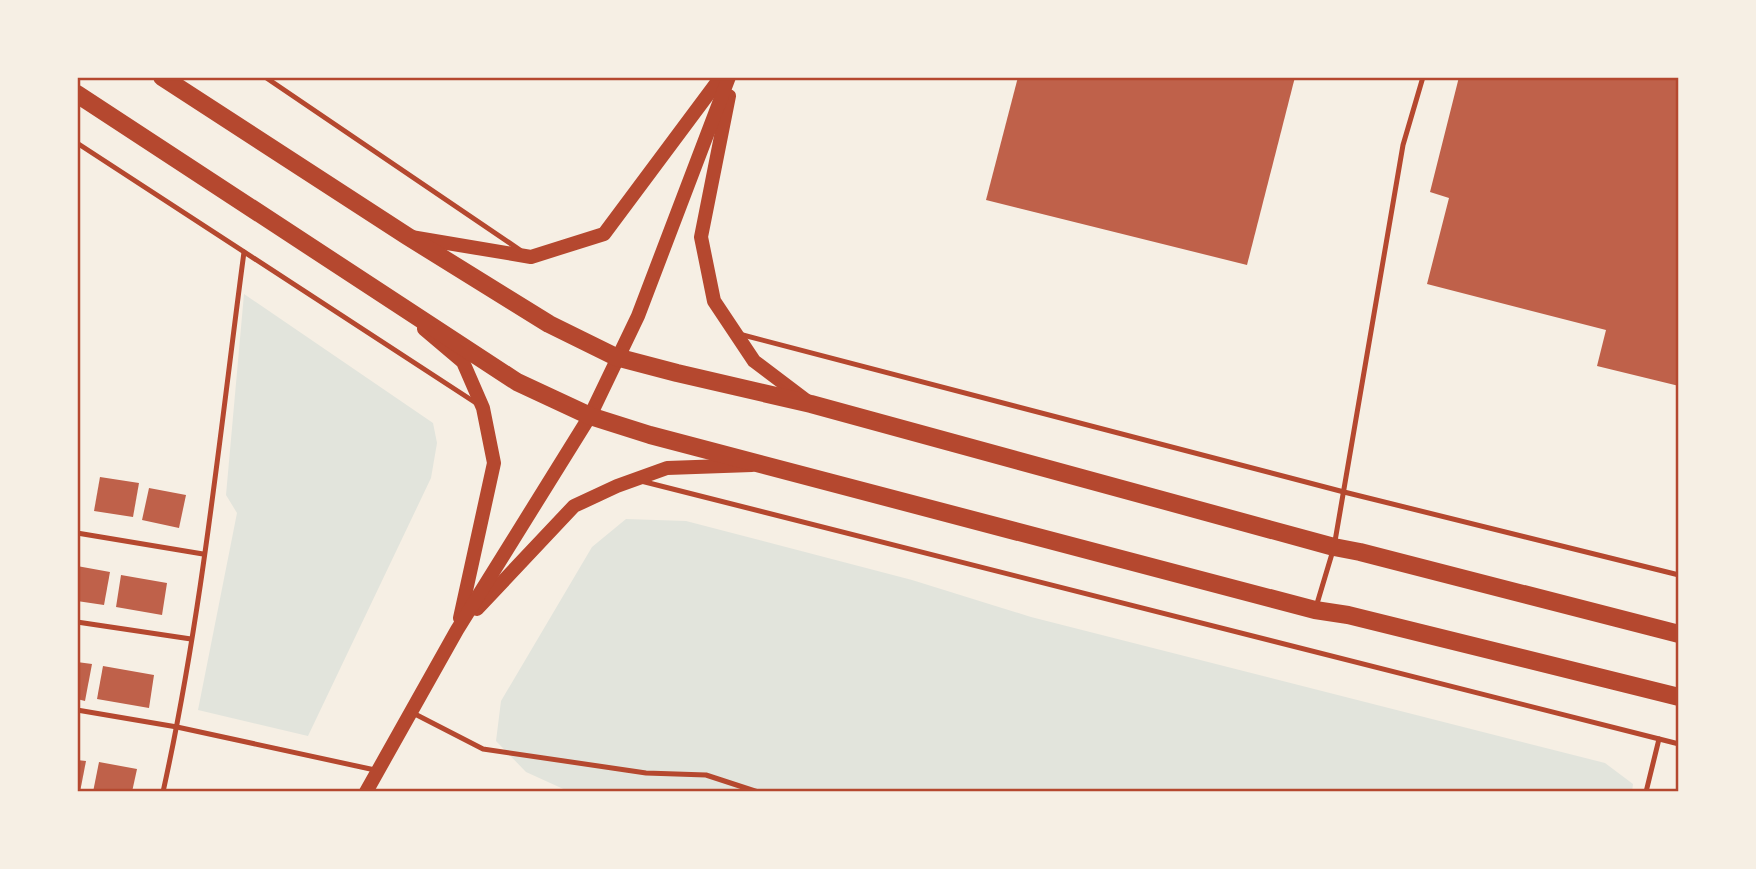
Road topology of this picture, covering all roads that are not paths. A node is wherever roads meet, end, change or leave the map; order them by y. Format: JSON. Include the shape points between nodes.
{"nodes":[{"id":1,"x":162,"y":77,"type":"edge"},
{"id":2,"x":265,"y":77,"type":"edge"},
{"id":3,"x":721,"y":77,"type":"edge"},
{"id":4,"x":731,"y":77,"type":"edge"},
{"id":5,"x":1423,"y":77,"type":"edge"},
{"id":6,"x":77,"y":94,"type":"edge"},
{"id":7,"x":77,"y":143,"type":"edge"},
{"id":8,"x":407,"y":236,"type":"junction"},
{"id":9,"x":244,"y":252,"type":"junction"},
{"id":10,"x":531,"y":257,"type":"junction"},
{"id":11,"x":380,"y":293,"type":"junction"},
{"id":12,"x":736,"y":334,"type":"junction"},
{"id":13,"x":616,"y":357,"type":"junction"},
{"id":14,"x":811,"y":404,"type":"junction"},
{"id":15,"x":483,"y":408,"type":"junction"},
{"id":16,"x":590,"y":416,"type":"junction"},
{"id":17,"x":762,"y":465,"type":"junction"},
{"id":18,"x":635,"y":480,"type":"junction"},
{"id":19,"x":1344,"y":492,"type":"junction"},
{"id":20,"x":77,"y":533,"type":"edge"},
{"id":21,"x":1334,"y":547,"type":"junction"},
{"id":22,"x":203,"y":554,"type":"junction"},
{"id":23,"x":1679,"y":575,"type":"edge"},
{"id":24,"x":1315,"y":610,"type":"junction"},
{"id":25,"x":77,"y":622,"type":"edge"},
{"id":26,"x":457,"y":630,"type":"junction"},
{"id":27,"x":1679,"y":634,"type":"edge"},
{"id":28,"x":191,"y":639,"type":"junction"},
{"id":29,"x":1679,"y":697,"type":"edge"},
{"id":30,"x":77,"y":710,"type":"edge"},
{"id":31,"x":411,"y":712,"type":"junction"},
{"id":32,"x":177,"y":727,"type":"junction"},
{"id":33,"x":1659,"y":739,"type":"junction"},
{"id":34,"x":1679,"y":744,"type":"edge"},
{"id":35,"x":378,"y":770,"type":"junction"},
{"id":36,"x":163,"y":792,"type":"edge"},
{"id":37,"x":366,"y":792,"type":"edge"},
{"id":38,"x":758,"y":792,"type":"edge"},
{"id":39,"x":1646,"y":792,"type":"edge"}],
"edges":[{"from":1,"to":8,"type":"main road"},
{"from":2,"to":10,"type":"lane"},
{"from":3,"to":10,"type":"main road","via":[[604,234]]},
{"from":4,"to":12,"type":"main road","via":[[701,237],[715,300]]},
{"from":4,"to":13,"type":"main road","via":[[638,316]]},
{"from":5,"to":19,"type":"lane","via":[[1403,145]]},
{"from":6,"to":11,"type":"main road"},
{"from":7,"to":9,"type":"lane"},
{"from":8,"to":10,"type":"main road"},
{"from":8,"to":13,"type":"main road","via":[[549,324]]},
{"from":9,"to":15,"type":"lane"},
{"from":9,"to":22,"type":"lane"},
{"from":11,"to":15,"type":"main road","via":[[463,362]]},
{"from":11,"to":16,"type":"main road","via":[[517,382]]},
{"from":12,"to":14,"type":"main road","via":[[754,361]]},
{"from":12,"to":19,"type":"lane"},
{"from":13,"to":14,"type":"main road"},
{"from":13,"to":16,"type":"main road"},
{"from":14,"to":21,"type":"main road"},
{"from":15,"to":26,"type":"main road","via":[[494,463]]},
{"from":16,"to":17,"type":"main road"},
{"from":16,"to":26,"type":"main road"},
{"from":17,"to":18,"type":"main road","via":[[667,468]]},
{"from":17,"to":24,"type":"main road"},
{"from":18,"to":26,"type":"main road","via":[[574,506]]},
{"from":18,"to":33,"type":"lane"},
{"from":19,"to":21,"type":"lane"},
{"from":19,"to":23,"type":"lane"},
{"from":20,"to":22,"type":"lane"},
{"from":21,"to":24,"type":"lane"},
{"from":21,"to":27,"type":"main road"},
{"from":22,"to":28,"type":"lane"},
{"from":24,"to":29,"type":"main road"},
{"from":25,"to":28,"type":"lane"},
{"from":26,"to":31,"type":"main road"},
{"from":28,"to":32,"type":"lane"},
{"from":30,"to":32,"type":"lane"},
{"from":31,"to":35,"type":"main road"},
{"from":31,"to":38,"type":"lane","via":[[483,750],[646,773],[706,775]]},
{"from":32,"to":35,"type":"lane"},
{"from":32,"to":36,"type":"lane"},
{"from":33,"to":34,"type":"lane"},
{"from":33,"to":39,"type":"lane"},
{"from":35,"to":37,"type":"main road"}]}
